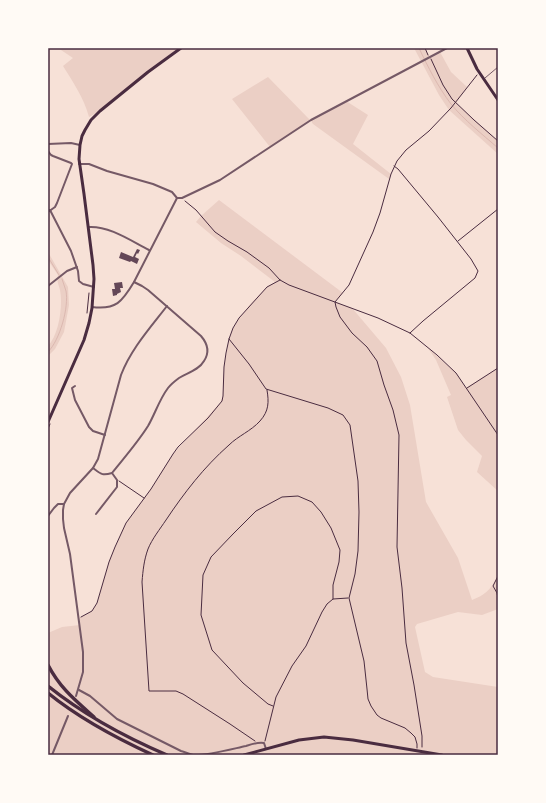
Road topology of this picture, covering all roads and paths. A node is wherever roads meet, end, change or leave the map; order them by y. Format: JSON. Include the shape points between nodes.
{"nodes":[{"id":1,"x":181,"y":48,"type":"edge"},
{"id":2,"x":425,"y":48,"type":"edge"},
{"id":3,"x":447,"y":48,"type":"edge"},
{"id":4,"x":467,"y":48,"type":"edge"},
{"id":5,"x":428,"y":58,"type":"junction"},
{"id":6,"x":498,"y":67,"type":"edge"},
{"id":7,"x":477,"y":75,"type":"dead end"},
{"id":8,"x":483,"y":79,"type":"junction"},
{"id":9,"x":498,"y":100,"type":"edge"},
{"id":10,"x":455,"y":104,"type":"junction"},
{"id":11,"x":498,"y":141,"type":"edge"},
{"id":12,"x":48,"y":144,"type":"edge"},
{"id":13,"x":80,"y":145,"type":"junction"},
{"id":14,"x":48,"y":151,"type":"edge"},
{"id":15,"x":79,"y":164,"type":"junction"},
{"id":16,"x":394,"y":166,"type":"junction"},
{"id":17,"x":177,"y":198,"type":"junction"},
{"id":18,"x":182,"y":198,"type":"junction"},
{"id":19,"x":498,"y":209,"type":"edge"},
{"id":20,"x":49,"y":211,"type":"edge"},
{"id":21,"x":89,"y":227,"type":"junction"},
{"id":22,"x":457,"y":242,"type":"junction"},
{"id":23,"x":149,"y":250,"type":"junction"},
{"id":24,"x":77,"y":267,"type":"junction"},
{"id":25,"x":280,"y":280,"type":"junction"},
{"id":26,"x":134,"y":282,"type":"junction"},
{"id":27,"x":48,"y":286,"type":"edge"},
{"id":28,"x":94,"y":287,"type":"junction"},
{"id":29,"x":89,"y":292,"type":"dead end"},
{"id":30,"x":335,"y":302,"type":"junction"},
{"id":31,"x":167,"y":306,"type":"junction"},
{"id":32,"x":92,"y":307,"type":"junction"},
{"id":33,"x":87,"y":314,"type":"dead end"},
{"id":34,"x":410,"y":333,"type":"junction"},
{"id":35,"x":228,"y":339,"type":"junction"},
{"id":36,"x":498,"y":368,"type":"edge"},
{"id":37,"x":75,"y":386,"type":"dead end"},
{"id":38,"x":266,"y":388,"type":"junction"},
{"id":39,"x":466,"y":388,"type":"junction"},
{"id":40,"x":48,"y":420,"type":"edge"},
{"id":41,"x":105,"y":435,"type":"junction"},
{"id":42,"x":498,"y":435,"type":"edge"},
{"id":43,"x":93,"y":468,"type":"junction"},
{"id":44,"x":112,"y":473,"type":"junction"},
{"id":45,"x":117,"y":480,"type":"junction"},
{"id":46,"x":144,"y":498,"type":"junction"},
{"id":47,"x":64,"y":504,"type":"junction"},
{"id":48,"x":96,"y":514,"type":"dead end"},
{"id":49,"x":48,"y":516,"type":"edge"},
{"id":50,"x":498,"y":576,"type":"edge"},
{"id":51,"x":349,"y":598,"type":"junction"},
{"id":52,"x":498,"y":598,"type":"edge"},
{"id":53,"x":333,"y":599,"type":"junction"},
{"id":54,"x":79,"y":618,"type":"junction"},
{"id":55,"x":48,"y":665,"type":"edge"},
{"id":56,"x":48,"y":686,"type":"edge"},
{"id":57,"x":78,"y":690,"type":"junction"},
{"id":58,"x":48,"y":694,"type":"edge"},
{"id":59,"x":76,"y":696,"type":"dead end"},
{"id":60,"x":273,"y":706,"type":"junction"},
{"id":61,"x":68,"y":716,"type":"dead end"},
{"id":62,"x":103,"y":724,"type":"junction"},
{"id":63,"x":257,"y":742,"type":"junction"},
{"id":64,"x":264,"y":743,"type":"junction"},
{"id":65,"x":266,"y":748,"type":"junction"},
{"id":66,"x":417,"y":748,"type":"dead end"},
{"id":67,"x":422,"y":752,"type":"junction"},
{"id":68,"x":52,"y":755,"type":"edge"},
{"id":69,"x":153,"y":755,"type":"edge"},
{"id":70,"x":167,"y":755,"type":"edge"},
{"id":71,"x":244,"y":755,"type":"edge"},
{"id":72,"x":442,"y":755,"type":"edge"}],
"edges":[{"from":1,"to":13,"type":"main road","via":[[97,114],[85,130]]},
{"from":2,"to":5,"type":"path"},
{"from":3,"to":5,"type":"street"},
{"from":4,"to":8,"type":"main road"},
{"from":5,"to":10,"type":"path"},
{"from":5,"to":18,"type":"street","via":[[310,120],[220,180]]},
{"from":6,"to":8,"type":"lane"},
{"from":7,"to":10,"type":"path"},
{"from":8,"to":9,"type":"main road"},
{"from":10,"to":11,"type":"path"},
{"from":10,"to":16,"type":"path","via":[[406,150]]},
{"from":12,"to":13,"type":"street"},
{"from":13,"to":15,"type":"main road"},
{"from":14,"to":20,"type":"street","via":[[50,155],[72,164],[57,203]]},
{"from":15,"to":17,"type":"street","via":[[89,164],[153,184],[172,192]]},
{"from":15,"to":21,"type":"main road"},
{"from":16,"to":22,"type":"path"},
{"from":16,"to":30,"type":"path","via":[[373,232],[350,284]]},
{"from":17,"to":18,"type":"street"},
{"from":17,"to":23,"type":"street"},
{"from":18,"to":25,"type":"path","via":[[215,232],[269,268]]},
{"from":19,"to":22,"type":"path"},
{"from":20,"to":24,"type":"street","via":[[68,242]]},
{"from":21,"to":23,"type":"street","via":[[106,230]]},
{"from":21,"to":28,"type":"main road"},
{"from":22,"to":34,"type":"path","via":[[478,271],[475,278]]},
{"from":23,"to":26,"type":"street"},
{"from":24,"to":27,"type":"street","via":[[67,271]]},
{"from":24,"to":28,"type":"street","via":[[79,281]]},
{"from":25,"to":30,"type":"path"},
{"from":25,"to":35,"type":"path","via":[[267,287],[252,302],[239,318]]},
{"from":26,"to":31,"type":"street"},
{"from":26,"to":32,"type":"street","via":[[120,302],[103,308]]},
{"from":28,"to":32,"type":"main road"},
{"from":29,"to":33,"type":"path"},
{"from":30,"to":34,"type":"path"},
{"from":30,"to":67,"type":"path","via":[[340,317],[352,333],[367,346],[377,361],[399,435],[397,547],[406,643],[422,736]]},
{"from":31,"to":41,"type":"street","via":[[126,362]]},
{"from":31,"to":44,"type":"street","via":[[206,342],[207,356],[202,365],[178,378],[168,388],[147,427]]},
{"from":32,"to":40,"type":"main road","via":[[84,340]]},
{"from":34,"to":39,"type":"path","via":[[456,373]]},
{"from":35,"to":38,"type":"path"},
{"from":35,"to":46,"type":"path","via":[[222,400],[173,454]]},
{"from":36,"to":39,"type":"path"},
{"from":37,"to":41,"type":"street","via":[[72,388],[75,400],[89,427]]},
{"from":38,"to":51,"type":"path","via":[[328,408],[343,415],[350,425],[358,480],[359,512],[358,551]]},
{"from":38,"to":63,"type":"path","via":[[269,400],[260,420],[213,460],[190,486],[159,530],[149,547],[143,566],[142,582],[149,691],[176,691],[183,694]]},
{"from":39,"to":42,"type":"path"},
{"from":41,"to":43,"type":"street"},
{"from":43,"to":44,"type":"street","via":[[101,474]]},
{"from":43,"to":47,"type":"street","via":[[70,493]]},
{"from":44,"to":45,"type":"street"},
{"from":45,"to":46,"type":"path"},
{"from":45,"to":48,"type":"street","via":[[117,487]]},
{"from":46,"to":54,"type":"path","via":[[126,523],[115,547],[97,603],[92,611]]},
{"from":47,"to":49,"type":"street","via":[[58,504]]},
{"from":47,"to":54,"type":"street","via":[[63,519]]},
{"from":50,"to":52,"type":"path","via":[[493,586]]},
{"from":51,"to":53,"type":"path"},
{"from":51,"to":66,"type":"path","via":[[364,661],[371,706],[381,718],[411,732]]},
{"from":53,"to":60,"type":"path","via":[[322,612]]},
{"from":53,"to":60,"type":"path","via":[[340,550],[321,512],[312,502],[298,496],[282,497],[256,511],[212,557],[203,575],[201,615],[212,650],[243,683]]},
{"from":54,"to":57,"type":"street","via":[[83,656]]},
{"from":55,"to":62,"type":"highway","via":[[69,695]]},
{"from":56,"to":62,"type":"highway"},
{"from":57,"to":59,"type":"street"},
{"from":57,"to":63,"type":"street","via":[[89,695],[119,720],[190,754],[209,754]]},
{"from":58,"to":69,"type":"highway","via":[[93,725]]},
{"from":60,"to":64,"type":"path"},
{"from":61,"to":68,"type":"street"},
{"from":62,"to":70,"type":"highway"},
{"from":63,"to":64,"type":"street"},
{"from":64,"to":65,"type":"street"},
{"from":65,"to":67,"type":"main road","via":[[324,737]]},
{"from":65,"to":71,"type":"main road"},
{"from":67,"to":72,"type":"main road"}]}
